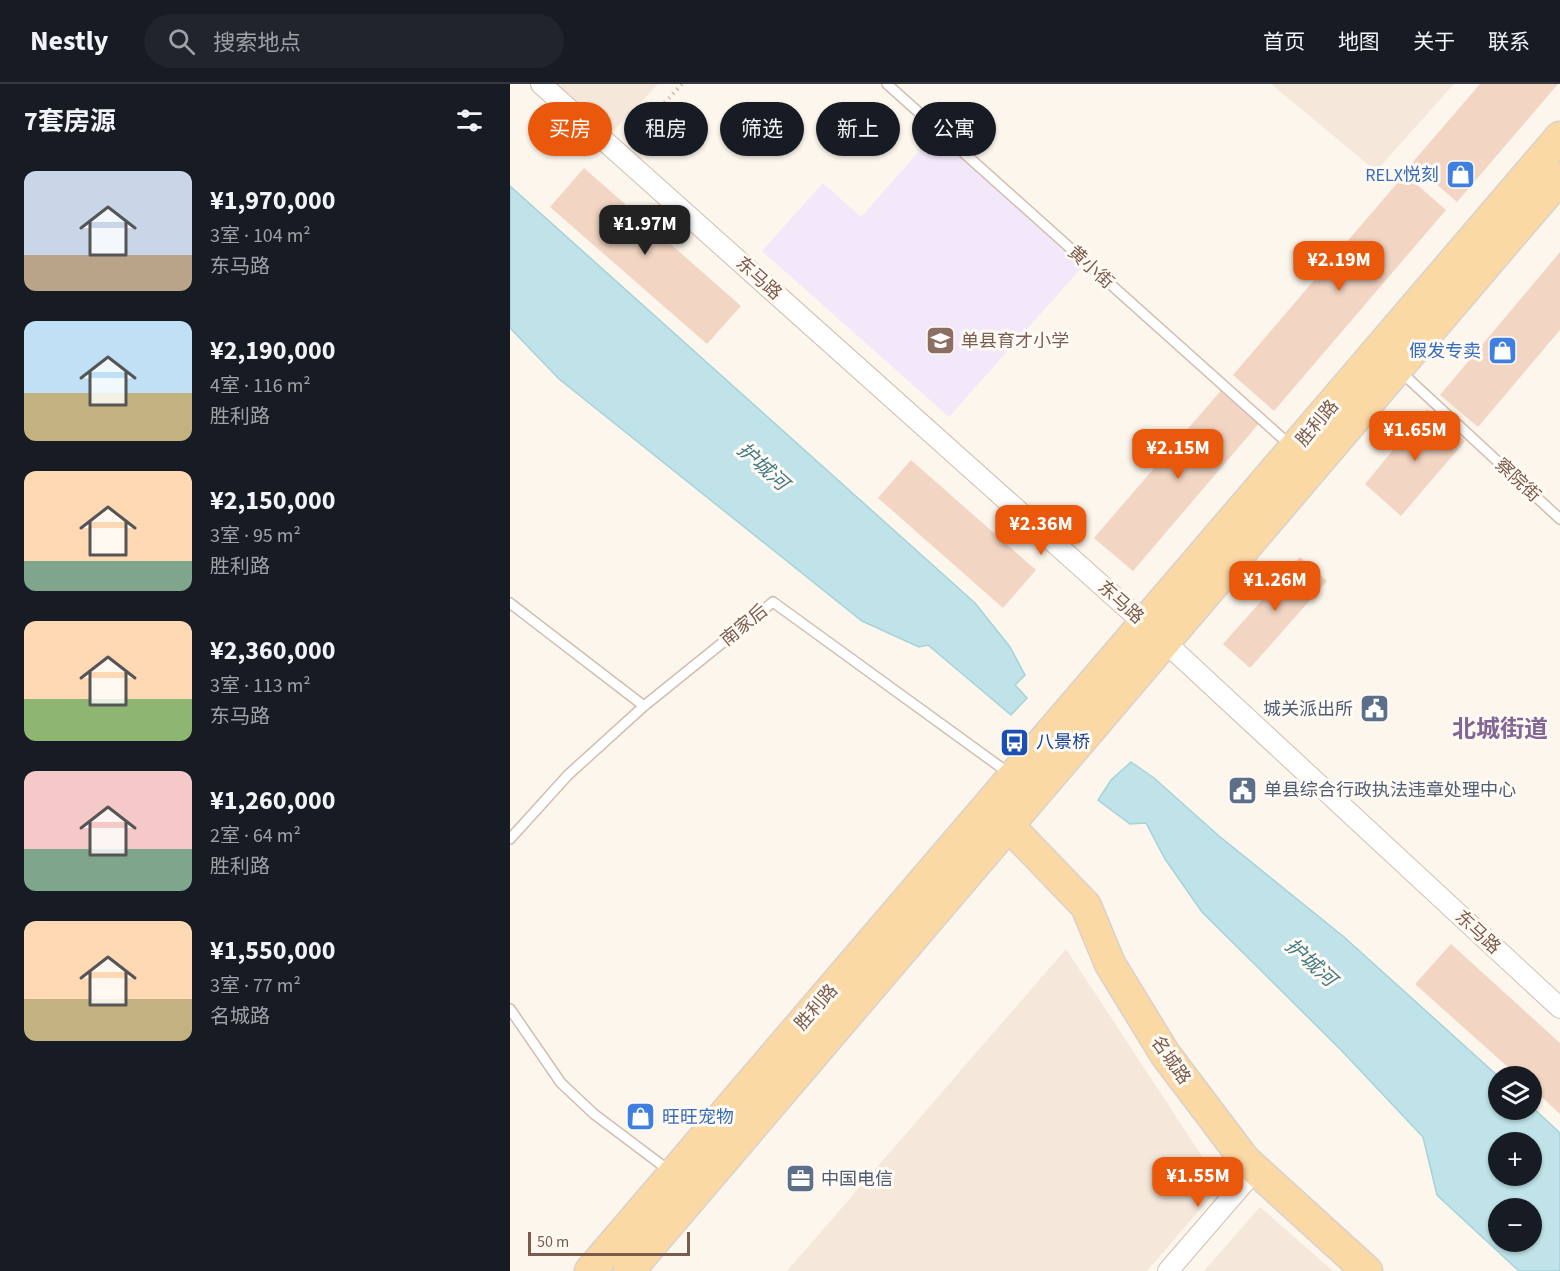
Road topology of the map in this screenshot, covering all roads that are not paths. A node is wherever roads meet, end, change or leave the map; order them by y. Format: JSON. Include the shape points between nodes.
{"nodes":[{"id":1,"x":541,"y":84,"type":"edge"},
{"id":2,"x":887,"y":84,"type":"edge"},
{"id":3,"x":1560,"y":137,"type":"edge"},
{"id":4,"x":1560,"y":178,"type":"edge"},
{"id":5,"x":1398,"y":368,"type":"junction"},
{"id":6,"x":1294,"y":449,"type":"junction"},
{"id":7,"x":1560,"y":519,"type":"edge"},
{"id":8,"x":510,"y":603,"type":"edge"},
{"id":9,"x":1155,"y":633,"type":"junction"},
{"id":10,"x":644,"y":706,"type":"junction"},
{"id":11,"x":1052,"y":752,"type":"junction"},
{"id":12,"x":1013,"y":777,"type":"junction"},
{"id":13,"x":1008,"y":825,"type":"junction"},
{"id":14,"x":510,"y":839,"type":"edge"},
{"id":15,"x":1560,"y":1008,"type":"edge"},
{"id":16,"x":510,"y":1009,"type":"edge"},
{"id":17,"x":1256,"y":1170,"type":"junction"},
{"id":18,"x":674,"y":1173,"type":"junction"},
{"id":19,"x":590,"y":1271,"type":"edge"},
{"id":20,"x":628,"y":1271,"type":"edge"},
{"id":21,"x":1168,"y":1271,"type":"edge"},
{"id":22,"x":1367,"y":1271,"type":"edge"}],
"edges":[{"from":1,"to":9,"type":"street","name":"东马路"},
{"from":2,"to":6,"type":"lane","name":"黄小街"},
{"from":3,"to":6,"type":"main road","name":"胜利路"},
{"from":4,"to":5,"type":"main road","name":"胜利路"},
{"from":5,"to":7,"type":"lane","name":"察院街"},
{"from":5,"to":9,"type":"main road","name":"胜利路"},
{"from":6,"to":9,"type":"main road","name":"胜利路"},
{"from":8,"to":10,"type":"lane"},
{"from":9,"to":11,"type":"main road","name":"胜利路"},
{"from":9,"to":15,"type":"street","name":"东马路"},
{"from":10,"to":12,"type":"lane","name":"南家后","via":[[773,602]]},
{"from":10,"to":14,"type":"lane","via":[[568,776]]},
{"from":11,"to":12,"type":"main road","name":"胜利路"},
{"from":11,"to":13,"type":"main road","name":"胜利路"},
{"from":12,"to":18,"type":"main road","name":"胜利路"},
{"from":13,"to":17,"type":"main road","name":"名城路","via":[[1086,906],[1110,964],[1165,1054]]},
{"from":13,"to":20,"type":"main road","name":"胜利路"},
{"from":16,"to":18,"type":"lane","via":[[561,1083],[594,1114]]},
{"from":17,"to":21,"type":"street"},
{"from":17,"to":22,"type":"main road","name":"名城路"},
{"from":18,"to":19,"type":"main road","name":"胜利路"}]}
